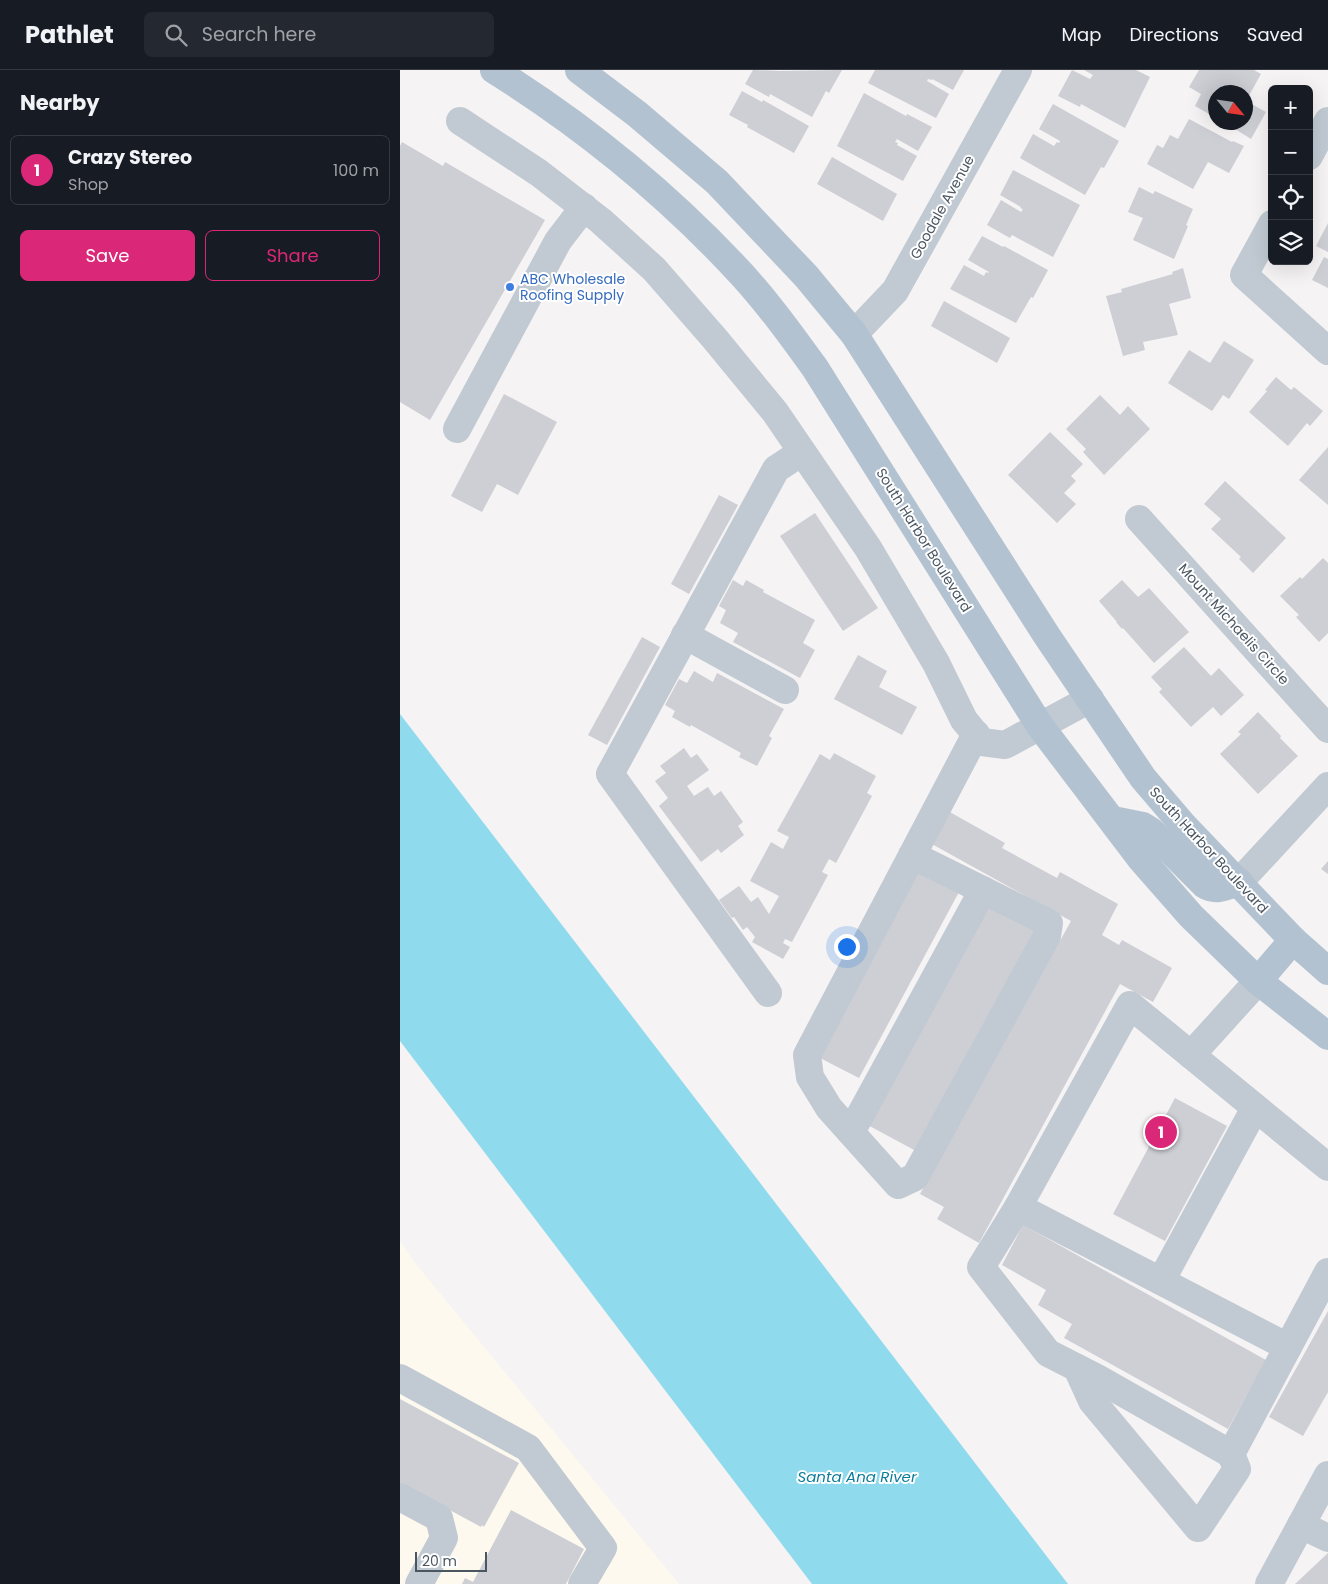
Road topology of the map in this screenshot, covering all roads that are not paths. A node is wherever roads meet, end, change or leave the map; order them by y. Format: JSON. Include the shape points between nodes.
{"nodes":[{"id":1,"x":494,"y":70,"type":"edge"},
{"id":2,"x":579,"y":70,"type":"edge"},
{"id":3,"x":1018,"y":70,"type":"edge"},
{"id":4,"x":460,"y":121,"type":"dead end"},
{"id":5,"x":1328,"y":121,"type":"edge"},
{"id":6,"x":1313,"y":149,"type":"edge"},
{"id":7,"x":584,"y":207,"type":"junction"},
{"id":8,"x":1268,"y":231,"type":"edge"},
{"id":9,"x":854,"y":334,"type":"junction"},
{"id":10,"x":1328,"y":351,"type":"edge"},
{"id":11,"x":457,"y":429,"type":"dead end"},
{"id":12,"x":802,"y":452,"type":"junction"},
{"id":13,"x":1139,"y":519,"type":"dead end"},
{"id":14,"x":685,"y":635,"type":"junction"},
{"id":15,"x":785,"y":690,"type":"dead end"},
{"id":16,"x":1090,"y":699,"type":"junction"},
{"id":17,"x":1040,"y":726,"type":"junction"},
{"id":18,"x":1328,"y":729,"type":"edge"},
{"id":19,"x":976,"y":734,"type":"junction"},
{"id":20,"x":1328,"y":786,"type":"edge"},
{"id":21,"x":1113,"y":820,"type":"junction"},
{"id":22,"x":912,"y":855,"type":"junction"},
{"id":23,"x":1239,"y":882,"type":"junction"},
{"id":24,"x":983,"y":890,"type":"junction"},
{"id":25,"x":1293,"y":940,"type":"junction"},
{"id":26,"x":1328,"y":971,"type":"edge"},
{"id":27,"x":1258,"y":981,"type":"junction"},
{"id":28,"x":768,"y":993,"type":"dead end"},
{"id":29,"x":1328,"y":1036,"type":"edge"},
{"id":30,"x":1190,"y":1055,"type":"junction"},
{"id":31,"x":1255,"y":1108,"type":"junction"},
{"id":32,"x":850,"y":1132,"type":"junction"},
{"id":33,"x":1328,"y":1167,"type":"edge"},
{"id":34,"x":1018,"y":1207,"type":"junction"},
{"id":35,"x":1328,"y":1272,"type":"edge"},
{"id":36,"x":1161,"y":1281,"type":"junction"},
{"id":37,"x":1288,"y":1347,"type":"junction"},
{"id":38,"x":1077,"y":1368,"type":"junction"},
{"id":39,"x":400,"y":1378,"type":"edge"},
{"id":40,"x":1231,"y":1454,"type":"junction"},
{"id":41,"x":1328,"y":1475,"type":"edge"},
{"id":42,"x":400,"y":1497,"type":"edge"},
{"id":43,"x":1301,"y":1525,"type":"junction"},
{"id":44,"x":1328,"y":1538,"type":"edge"},
{"id":45,"x":419,"y":1584,"type":"edge"},
{"id":46,"x":582,"y":1584,"type":"edge"},
{"id":47,"x":1269,"y":1584,"type":"edge"}],
"edges":[{"from":1,"to":17,"type":"main road","name":"South Harbor Boulevard","via":[[536,96],[616,155],[689,220],[776,315],[849,419]]},
{"from":2,"to":9,"type":"main road","name":"South Harbor Boulevard","via":[[717,182],[806,276]]},
{"from":3,"to":9,"type":"street","name":"Goodale Avenue","via":[[896,292]]},
{"from":4,"to":7,"type":"street"},
{"from":5,"to":6,"type":"street"},
{"from":7,"to":11,"type":"street","via":[[558,241]]},
{"from":7,"to":12,"type":"street","via":[[660,276],[775,412]]},
{"from":8,"to":10,"type":"street","via":[[1244,275]]},
{"from":9,"to":16,"type":"main road","name":"South Harbor Boulevard"},
{"from":12,"to":14,"type":"street","via":[[776,469]]},
{"from":12,"to":19,"type":"street","via":[[868,548],[936,662],[964,720]]},
{"from":13,"to":18,"type":"street","name":"Mount Michaelis Circle"},
{"from":14,"to":15,"type":"street"},
{"from":14,"to":28,"type":"street","via":[[610,774]]},
{"from":16,"to":17,"type":"street"},
{"from":16,"to":23,"type":"main road","name":"South Harbor Boulevard","via":[[1143,778]]},
{"from":17,"to":19,"type":"street","via":[[1005,745],[982,742]]},
{"from":17,"to":21,"type":"main road","name":"South Harbor Boulevard"},
{"from":19,"to":22,"type":"street"},
{"from":20,"to":23,"type":"street"},
{"from":21,"to":23,"type":"main road","via":[[1151,830],[1211,889]]},
{"from":21,"to":27,"type":"main road","name":"South Harbor Boulevard","via":[[1141,859],[1185,909]]},
{"from":22,"to":24,"type":"street"},
{"from":22,"to":32,"type":"street","via":[[807,1055],[810,1077],[828,1108]]},
{"from":23,"to":25,"type":"main road","name":"South Harbor Boulevard"},
{"from":24,"to":32,"type":"street"},
{"from":24,"to":32,"type":"street","via":[[1049,923],[1047,936],[915,1177],[898,1185]]},
{"from":25,"to":26,"type":"main road","name":"South Harbor Boulevard"},
{"from":25,"to":27,"type":"main road"},
{"from":27,"to":29,"type":"main road","name":"South Harbor Boulevard"},
{"from":27,"to":30,"type":"street"},
{"from":30,"to":31,"type":"street"},
{"from":30,"to":34,"type":"street","via":[[1130,1005]]},
{"from":31,"to":33,"type":"street"},
{"from":31,"to":36,"type":"street"},
{"from":34,"to":36,"type":"street"},
{"from":34,"to":38,"type":"street","via":[[981,1267],[1048,1353]]},
{"from":35,"to":37,"type":"street"},
{"from":36,"to":37,"type":"street"},
{"from":37,"to":40,"type":"street"},
{"from":38,"to":40,"type":"street"},
{"from":38,"to":40,"type":"street","via":[[1092,1401],[1198,1528],[1237,1469]]},
{"from":39,"to":46,"type":"street","via":[[528,1448],[603,1548]]},
{"from":41,"to":43,"type":"street"},
{"from":42,"to":45,"type":"street","via":[[438,1518],[444,1538]]},
{"from":43,"to":44,"type":"street"},
{"from":43,"to":47,"type":"street"}]}
